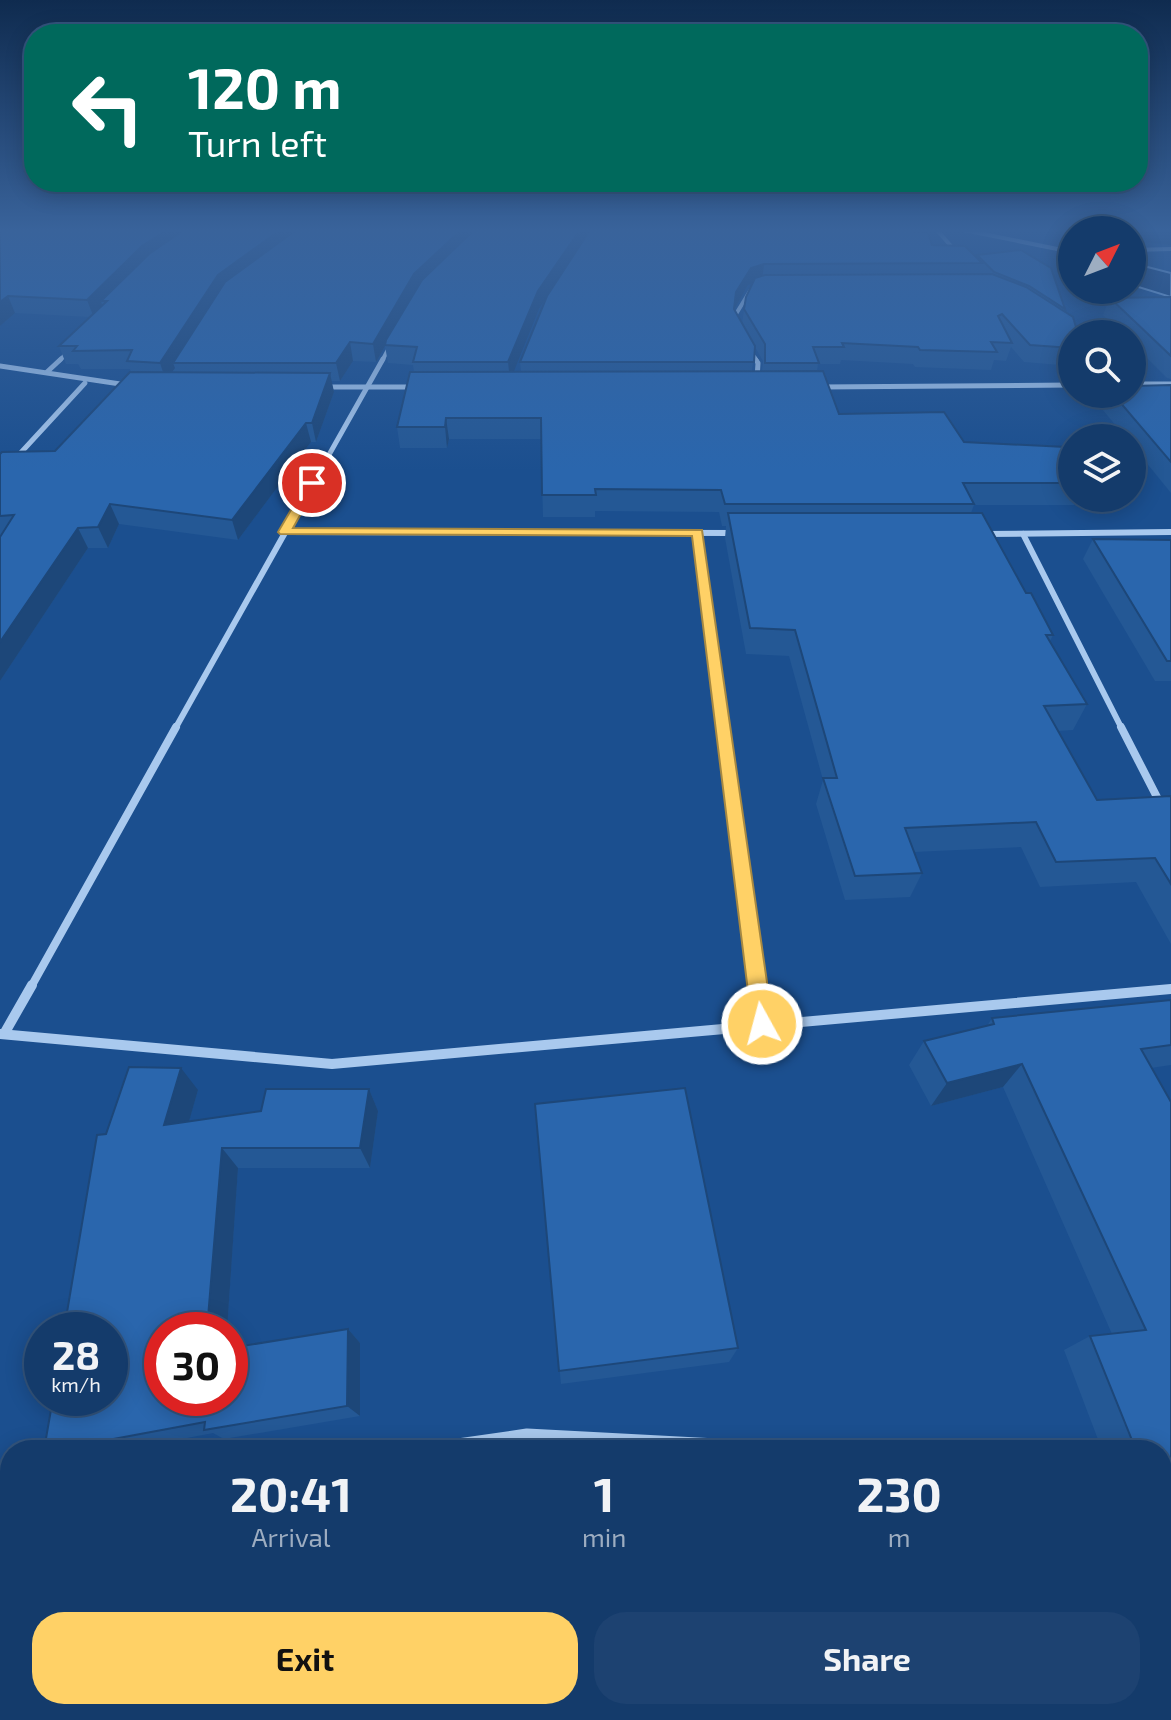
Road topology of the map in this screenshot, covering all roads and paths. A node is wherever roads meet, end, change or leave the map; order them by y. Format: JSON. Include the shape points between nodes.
{"nodes":[{"id":1,"x":738,"y":310,"type":"edge"},
{"id":2,"x":737,"y":333,"type":"edge"},
{"id":3,"x":397,"y":334,"type":"edge"},
{"id":4,"x":78,"y":342,"type":"edge"},
{"id":5,"x":744,"y":343,"type":"edge"},
{"id":6,"x":0,"y":366,"type":"edge"},
{"id":7,"x":47,"y":372,"type":"junction"},
{"id":8,"x":85,"y":383,"type":"junction"},
{"id":9,"x":1148,"y":384,"type":"joint"},
{"id":10,"x":1171,"y":384,"type":"edge"},
{"id":11,"x":1058,"y":385,"type":"edge"},
{"id":12,"x":141,"y":386,"type":"edge"},
{"id":13,"x":321,"y":387,"type":"edge"},
{"id":14,"x":367,"y":387,"type":"junction"},
{"id":15,"x":426,"y":387,"type":"edge"},
{"id":16,"x":756,"y":387,"type":"edge"},
{"id":17,"x":819,"y":387,"type":"edge"},
{"id":18,"x":1171,"y":402,"type":"edge"},
{"id":19,"x":7,"y":468,"type":"edge"},
{"id":20,"x":285,"y":532,"type":"junction"},
{"id":21,"x":1171,"y":532,"type":"edge"},
{"id":22,"x":698,"y":533,"type":"junction"},
{"id":23,"x":744,"y":533,"type":"edge"},
{"id":24,"x":976,"y":533,"type":"edge"},
{"id":25,"x":1023,"y":534,"type":"junction"},
{"id":26,"x":1159,"y":801,"type":"edge"},
{"id":27,"x":1171,"y":989,"type":"edge"},
{"id":28,"x":762,"y":1024,"type":"junction"},
{"id":29,"x":2,"y":1034,"type":"edge"},
{"id":30,"x":492,"y":1440,"type":"edge"},
{"id":31,"x":622,"y":1440,"type":"edge"}],
"edges":[{"from":1,"to":2,"type":"street"},
{"from":3,"to":14,"type":"street"},
{"from":4,"to":7,"type":"street"},
{"from":5,"to":16,"type":"street","via":[[758,363]]},
{"from":6,"to":7,"type":"street"},
{"from":7,"to":8,"type":"street"},
{"from":8,"to":12,"type":"street"},
{"from":8,"to":19,"type":"street"},
{"from":9,"to":10,"type":"street"},
{"from":9,"to":18,"type":"street"},
{"from":11,"to":17,"type":"street"},
{"from":13,"to":14,"type":"street"},
{"from":14,"to":15,"type":"street"},
{"from":14,"to":20,"type":"street"},
{"from":20,"to":22,"type":"street"},
{"from":20,"to":29,"type":"street"},
{"from":21,"to":25,"type":"street"},
{"from":22,"to":23,"type":"street"},
{"from":22,"to":28,"type":"street"},
{"from":24,"to":25,"type":"street"},
{"from":25,"to":26,"type":"street"},
{"from":27,"to":28,"type":"street"},
{"from":28,"to":29,"type":"street","via":[[332,1064]]},
{"from":30,"to":31,"type":"street","via":[[527,1435]]}]}
